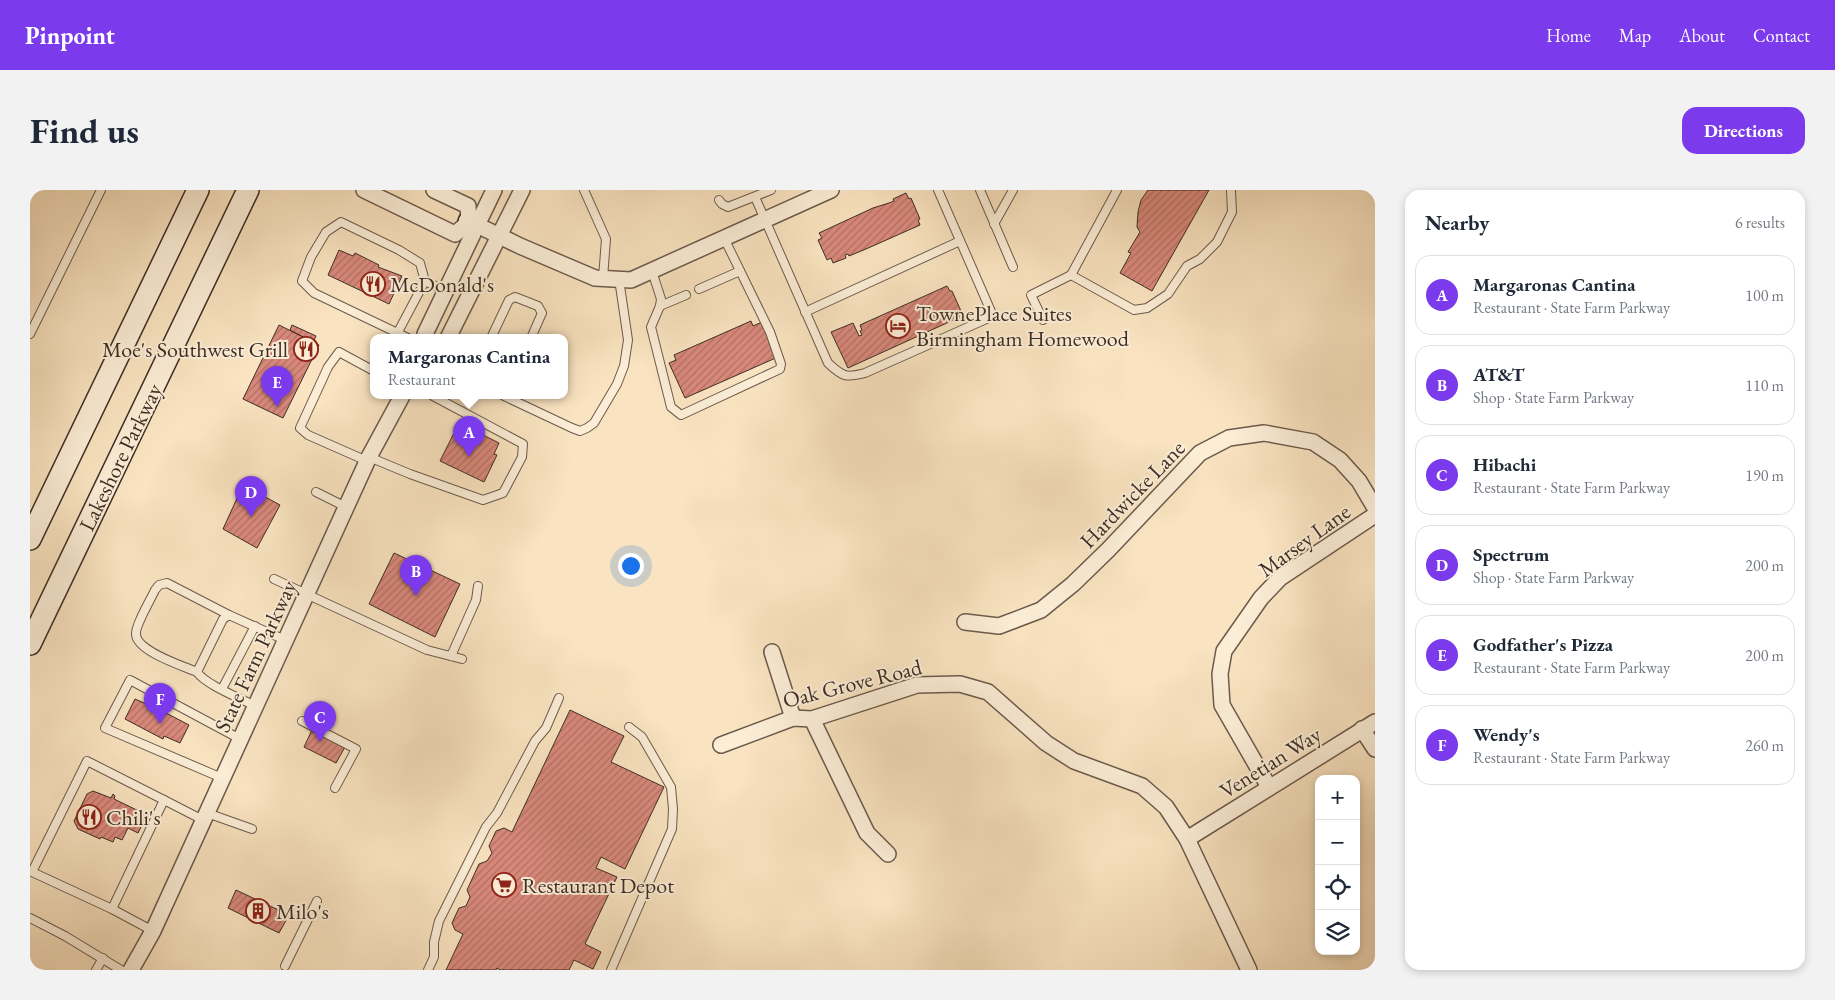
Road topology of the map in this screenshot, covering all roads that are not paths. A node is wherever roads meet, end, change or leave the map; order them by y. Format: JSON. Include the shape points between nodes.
{"nodes":[{"id":1,"x":101,"y":190,"type":"edge"},
{"id":2,"x":198,"y":190,"type":"edge"},
{"id":3,"x":259,"y":190,"type":"edge"},
{"id":4,"x":364,"y":190,"type":"edge"},
{"id":5,"x":434,"y":190,"type":"edge"},
{"id":6,"x":494,"y":190,"type":"edge"},
{"id":7,"x":522,"y":190,"type":"edge"},
{"id":8,"x":584,"y":190,"type":"edge"},
{"id":9,"x":771,"y":190,"type":"edge"},
{"id":10,"x":831,"y":190,"type":"edge"},
{"id":11,"x":938,"y":190,"type":"edge"},
{"id":12,"x":980,"y":190,"type":"edge"},
{"id":13,"x":1014,"y":190,"type":"edge"},
{"id":14,"x":1117,"y":190,"type":"edge"},
{"id":15,"x":1231,"y":190,"type":"edge"},
{"id":16,"x":756,"y":197,"type":"junction"},
{"id":17,"x":244,"y":199,"type":"edge"},
{"id":18,"x":719,"y":200,"type":"dead end"},
{"id":19,"x":766,"y":220,"type":"junction"},
{"id":20,"x":473,"y":224,"type":"junction"},
{"id":21,"x":994,"y":224,"type":"junction"},
{"id":22,"x":499,"y":236,"type":"junction"},
{"id":23,"x":724,"y":238,"type":"junction"},
{"id":24,"x":960,"y":241,"type":"junction"},
{"id":25,"x":1013,"y":267,"type":"dead end"},
{"id":26,"x":652,"y":270,"type":"junction"},
{"id":27,"x":740,"y":271,"type":"junction"},
{"id":28,"x":1071,"y":275,"type":"junction"},
{"id":29,"x":604,"y":278,"type":"junction"},
{"id":30,"x":619,"y":279,"type":"junction"},
{"id":31,"x":425,"y":281,"type":"junction"},
{"id":32,"x":699,"y":289,"type":"dead end"},
{"id":33,"x":445,"y":291,"type":"junction"},
{"id":34,"x":686,"y":295,"type":"dead end"},
{"id":35,"x":660,"y":306,"type":"junction"},
{"id":36,"x":805,"y":312,"type":"junction"},
{"id":37,"x":1043,"y":320,"type":"dead end"},
{"id":38,"x":398,"y":332,"type":"junction"},
{"id":39,"x":30,"y":334,"type":"edge"},
{"id":40,"x":401,"y":334,"type":"edge"},
{"id":41,"x":425,"y":334,"type":"edge"},
{"id":42,"x":450,"y":334,"type":"edge"},
{"id":43,"x":493,"y":334,"type":"edge"},
{"id":44,"x":533,"y":334,"type":"edge"},
{"id":45,"x":370,"y":369,"type":"edge"},
{"id":46,"x":400,"y":399,"type":"edge"},
{"id":47,"x":439,"y":399,"type":"edge"},
{"id":48,"x":510,"y":399,"type":"edge"},
{"id":49,"x":368,"y":459,"type":"junction"},
{"id":50,"x":316,"y":492,"type":"dead end"},
{"id":51,"x":346,"y":507,"type":"junction"},
{"id":52,"x":1375,"y":508,"type":"edge"},
{"id":53,"x":1375,"y":515,"type":"edge"},
{"id":54,"x":30,"y":539,"type":"edge"},
{"id":55,"x":274,"y":579,"type":"dead end"},
{"id":56,"x":478,"y":586,"type":"dead end"},
{"id":57,"x":306,"y":595,"type":"junction"},
{"id":58,"x":229,"y":615,"type":"junction"},
{"id":59,"x":965,"y":622,"type":"dead end"},
{"id":60,"x":255,"y":626,"type":"junction"},
{"id":61,"x":286,"y":640,"type":"junction"},
{"id":62,"x":30,"y":644,"type":"edge"},
{"id":63,"x":772,"y":652,"type":"dead end"},
{"id":64,"x":451,"y":656,"type":"junction"},
{"id":65,"x":462,"y":659,"type":"dead end"},
{"id":66,"x":197,"y":672,"type":"junction"},
{"id":67,"x":222,"y":688,"type":"junction"},
{"id":68,"x":559,"y":698,"type":"dead end"},
{"id":69,"x":255,"y":706,"type":"junction"},
{"id":70,"x":793,"y":718,"type":"junction"},
{"id":71,"x":812,"y":720,"type":"junction"},
{"id":72,"x":302,"y":721,"type":"dead end"},
{"id":73,"x":1369,"y":725,"type":"edge"},
{"id":74,"x":629,"y":727,"type":"dead end"},
{"id":75,"x":240,"y":739,"type":"junction"},
{"id":76,"x":721,"y":745,"type":"dead end"},
{"id":77,"x":1375,"y":749,"type":"edge"},
{"id":78,"x":222,"y":778,"type":"junction"},
{"id":79,"x":1269,"y":787,"type":"junction"},
{"id":80,"x":335,"y":788,"type":"dead end"},
{"id":81,"x":164,"y":800,"type":"junction"},
{"id":82,"x":205,"y":816,"type":"junction"},
{"id":83,"x":252,"y":829,"type":"dead end"},
{"id":84,"x":1187,"y":839,"type":"junction"},
{"id":85,"x":888,"y":854,"type":"dead end"},
{"id":86,"x":317,"y":901,"type":"dead end"},
{"id":87,"x":112,"y":909,"type":"junction"},
{"id":88,"x":30,"y":918,"type":"edge"},
{"id":89,"x":151,"y":933,"type":"junction"},
{"id":90,"x":103,"y":958,"type":"junction"},
{"id":91,"x":285,"y":966,"type":"dead end"},
{"id":92,"x":96,"y":970,"type":"edge"},
{"id":93,"x":121,"y":970,"type":"edge"},
{"id":94,"x":131,"y":970,"type":"edge"},
{"id":95,"x":140,"y":970,"type":"edge"},
{"id":96,"x":428,"y":970,"type":"edge"},
{"id":97,"x":611,"y":970,"type":"edge"},
{"id":98,"x":1249,"y":970,"type":"edge"}],
"edges":[{"from":1,"to":39,"type":"lane"},
{"from":2,"to":54,"type":"main road","name":"Lakeshore Parkway"},
{"from":3,"to":17,"type":"main road"},
{"from":4,"to":20,"type":"street","via":[[456,234]]},
{"from":5,"to":20,"type":"street","via":[[468,206]]},
{"from":6,"to":20,"type":"street"},
{"from":7,"to":22,"type":"street"},
{"from":8,"to":29,"type":"lane","via":[[606,239]]},
{"from":9,"to":16,"type":"lane"},
{"from":10,"to":19,"type":"street"},
{"from":11,"to":24,"type":"lane"},
{"from":12,"to":21,"type":"lane"},
{"from":13,"to":21,"type":"lane"},
{"from":14,"to":28,"type":"lane"},
{"from":15,"to":28,"type":"lane","via":[[1232,212],[1217,242],[1200,260],[1187,266],[1168,294],[1147,308],[1134,310]]},
{"from":16,"to":18,"type":"lane","via":[[728,207]]},
{"from":16,"to":19,"type":"lane"},
{"from":17,"to":62,"type":"main road","name":"Lakeshore Parkway"},
{"from":19,"to":23,"type":"street"},
{"from":19,"to":36,"type":"lane"},
{"from":20,"to":22,"type":"street"},
{"from":20,"to":33,"type":"street"},
{"from":21,"to":25,"type":"lane"},
{"from":22,"to":29,"type":"street","via":[[595,278]]},
{"from":22,"to":42,"type":"street"},
{"from":23,"to":26,"type":"street"},
{"from":23,"to":27,"type":"lane"},
{"from":24,"to":36,"type":"lane"},
{"from":24,"to":36,"type":"lane","via":[[993,316],[851,377],[840,375],[828,363]]},
{"from":26,"to":30,"type":"street","via":[[631,280]]},
{"from":26,"to":35,"type":"lane","via":[[661,294]]},
{"from":27,"to":32,"type":"lane"},
{"from":27,"to":35,"type":"lane","via":[[770,332],[780,358],[780,369],[681,415],[672,407],[652,327]]},
{"from":28,"to":37,"type":"lane","via":[[1031,295]]},
{"from":29,"to":30,"type":"street"},
{"from":30,"to":48,"type":"lane","via":[[628,340],[624,366],[594,423],[580,431]]},
{"from":31,"to":33,"type":"lane"},
{"from":31,"to":38,"type":"lane"},
{"from":31,"to":38,"type":"lane","via":[[420,263],[341,222],[326,232],[311,257],[302,281],[314,293]]},
{"from":33,"to":41,"type":"street"},
{"from":34,"to":35,"type":"lane"},
{"from":38,"to":40,"type":"lane"},
{"from":43,"to":44,"type":"lane","via":[[509,300],[515,297],[538,306],[542,313]]},
{"from":45,"to":49,"type":"lane","via":[[339,352],[328,367],[300,428],[308,435]]},
{"from":46,"to":49,"type":"street","name":"State Farm Parkway"},
{"from":47,"to":49,"type":"lane","via":[[523,444],[522,457],[502,493],[483,500]]},
{"from":49,"to":51,"type":"street","name":"State Farm Parkway"},
{"from":50,"to":51,"type":"lane"},
{"from":51,"to":57,"type":"street","name":"State Farm Parkway"},
{"from":52,"to":59,"type":"street","name":"Hardwicke Lane","via":[[1359,481],[1340,460],[1313,442],[1264,432],[1229,438],[1200,453],[1108,550],[1041,610],[999,626]]},
{"from":53,"to":79,"type":"street","name":"Marsey Lane","via":[[1280,578],[1261,598],[1224,651],[1220,674],[1222,705]]},
{"from":55,"to":57,"type":"lane"},
{"from":56,"to":64,"type":"lane","via":[[476,600]]},
{"from":57,"to":61,"type":"street","name":"State Farm Parkway"},
{"from":57,"to":64,"type":"lane","via":[[427,650]]},
{"from":58,"to":60,"type":"lane"},
{"from":58,"to":66,"type":"lane","via":[[223,618]]},
{"from":58,"to":66,"type":"lane","via":[[167,583],[155,590],[136,631],[137,640],[150,651]]},
{"from":60,"to":61,"type":"lane"},
{"from":60,"to":67,"type":"lane"},
{"from":61,"to":69,"type":"street","name":"State Farm Parkway"},
{"from":63,"to":70,"type":"street"},
{"from":64,"to":65,"type":"lane"},
{"from":66,"to":67,"type":"lane"},
{"from":67,"to":69,"type":"lane"},
{"from":68,"to":96,"type":"lane","via":[[546,728],[535,741],[497,813],[486,826],[439,921],[434,957]]},
{"from":69,"to":75,"type":"street","name":"State Farm Parkway"},
{"from":70,"to":71,"type":"street","name":"Oak Grove Road"},
{"from":70,"to":76,"type":"street","name":"Oak Grove Road"},
{"from":71,"to":84,"type":"street","name":"Oak Grove Road","via":[[917,686],[960,684],[988,692],[1046,743],[1074,760],[1142,786],[1166,807]]},
{"from":71,"to":85,"type":"street","via":[[867,833]]},
{"from":72,"to":80,"type":"lane","via":[[356,749]]},
{"from":73,"to":77,"type":"street"},
{"from":73,"to":79,"type":"street","name":"Venetian Way"},
{"from":74,"to":97,"type":"lane","via":[[642,736],[671,787],[672,828]]},
{"from":75,"to":78,"type":"street","name":"State Farm Parkway"},
{"from":75,"to":78,"type":"lane","via":[[130,680],[104,728]]},
{"from":78,"to":82,"type":"street","name":"State Farm Parkway"},
{"from":79,"to":84,"type":"street","name":"Venetian Way"},
{"from":81,"to":82,"type":"lane"},
{"from":81,"to":87,"type":"lane"},
{"from":81,"to":87,"type":"lane","via":[[87,761],[32,872]]},
{"from":82,"to":83,"type":"lane"},
{"from":82,"to":89,"type":"street","name":"State Farm Parkway"},
{"from":84,"to":98,"type":"street","name":"Oak Grove Road"},
{"from":86,"to":91,"type":"lane"},
{"from":87,"to":89,"type":"lane"},
{"from":88,"to":90,"type":"lane"},
{"from":89,"to":94,"type":"street","name":"State Farm Parkway"},
{"from":89,"to":95,"type":"street","name":"State Farm Parkway"},
{"from":90,"to":92,"type":"lane"},
{"from":90,"to":93,"type":"lane"}]}
